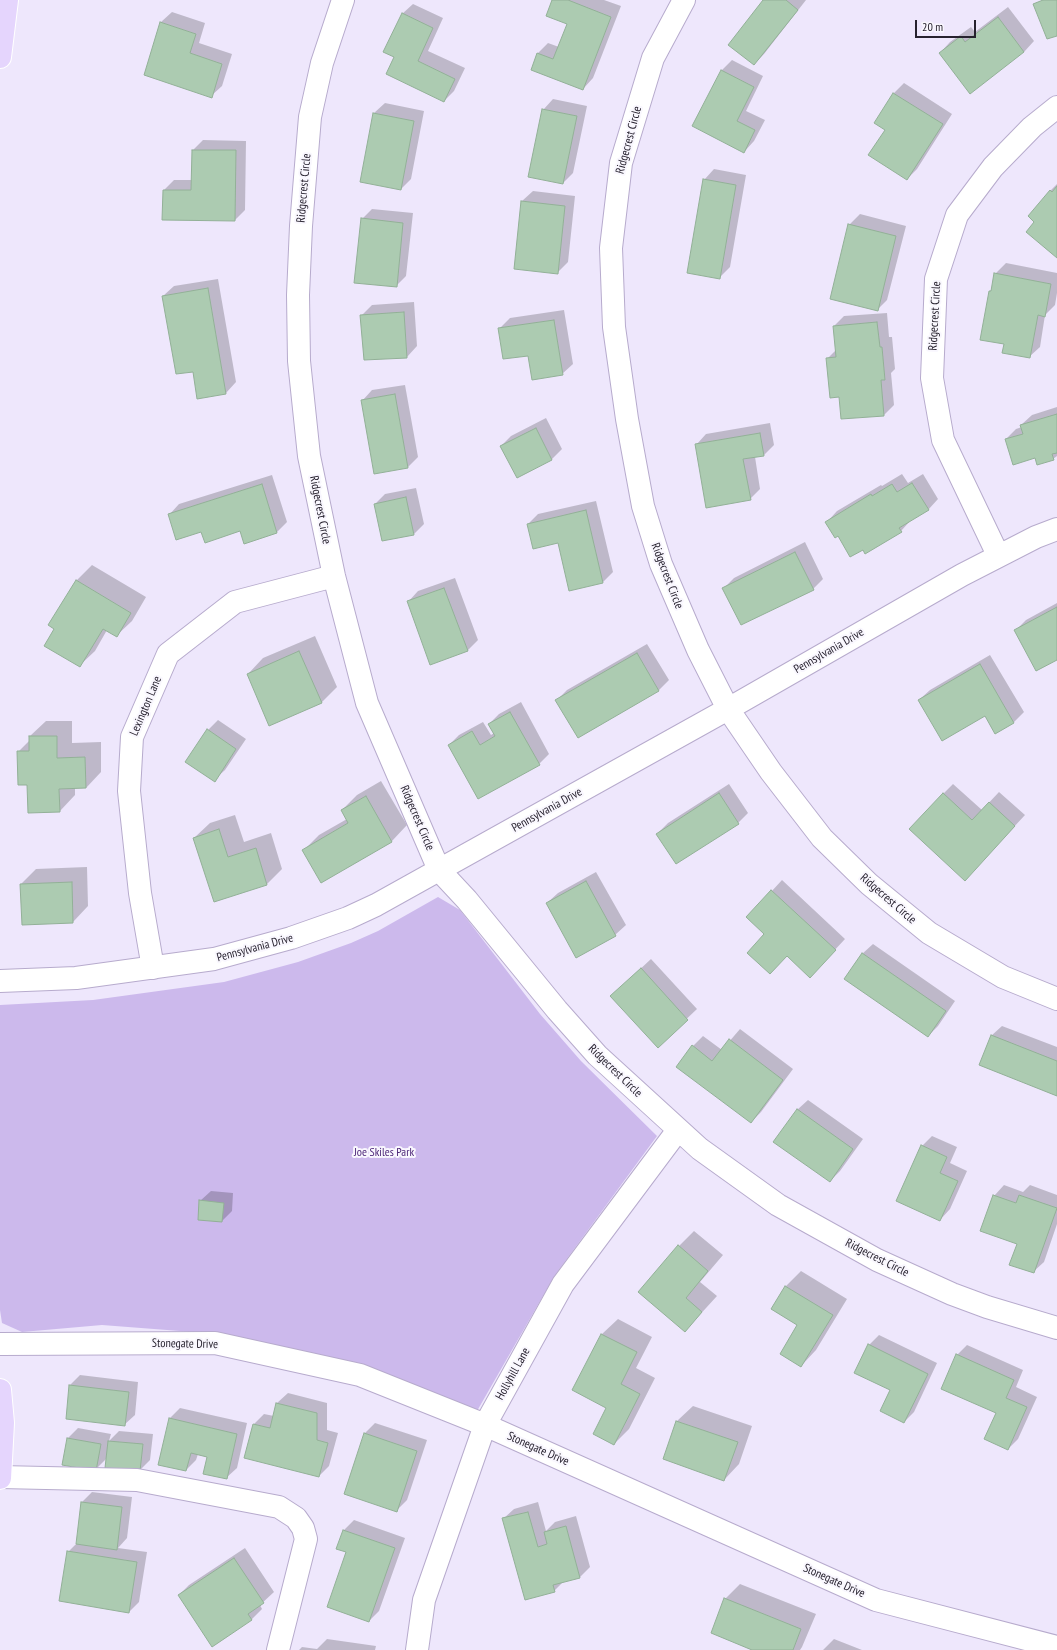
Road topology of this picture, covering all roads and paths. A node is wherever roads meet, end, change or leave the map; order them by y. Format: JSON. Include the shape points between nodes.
{"nodes":[{"id":1,"x":8,"y":0,"type":"edge"},
{"id":2,"x":344,"y":0,"type":"edge"},
{"id":3,"x":683,"y":0,"type":"edge"},
{"id":4,"x":0,"y":57,"type":"edge"},
{"id":5,"x":1057,"y":107,"type":"edge"},
{"id":6,"x":1057,"y":529,"type":"edge"},
{"id":7,"x":998,"y":556,"type":"junction"},
{"id":8,"x":334,"y":576,"type":"junction"},
{"id":9,"x":728,"y":709,"type":"junction"},
{"id":10,"x":439,"y":870,"type":"junction"},
{"id":11,"x":153,"y":968,"type":"junction"},
{"id":12,"x":0,"y":981,"type":"edge"},
{"id":13,"x":1057,"y":999,"type":"edge"},
{"id":14,"x":678,"y":1130,"type":"junction"},
{"id":15,"x":1057,"y":1328,"type":"edge"},
{"id":16,"x":0,"y":1344,"type":"edge"},
{"id":17,"x":0,"y":1390,"type":"edge"},
{"id":18,"x":485,"y":1425,"type":"junction"},
{"id":19,"x":0,"y":1478,"type":"edge"},
{"id":20,"x":1057,"y":1647,"type":"edge"},
{"id":21,"x":278,"y":1650,"type":"edge"},
{"id":22,"x":417,"y":1650,"type":"edge"}],
"edges":[{"from":1,"to":4,"type":"main road"},
{"from":2,"to":8,"type":"street","name":"Ridgecrest Circle","via":[[322,63],[310,117],[298,295],[299,361],[309,456]]},
{"from":3,"to":9,"type":"street","name":"Ridgecrest Circle","via":[[653,58],[621,163],[611,248],[614,327],[627,419],[644,506],[660,564],[698,650]]},
{"from":5,"to":7,"type":"street","name":"Ridgecrest Circle","via":[[1032,127],[993,167],[957,215],[936,279],[932,378],[943,440]]},
{"from":6,"to":7,"type":"street","name":"Pennsylvania Drive"},
{"from":7,"to":9,"type":"street","name":"Pennsylvania Drive","via":[[955,578]]},
{"from":8,"to":10,"type":"street","name":"Ridgecrest Circle","via":[[368,703]]},
{"from":8,"to":11,"type":"street","name":"Lexington Lane","via":[[235,602],[168,654],[132,737],[129,791],[140,893]]},
{"from":9,"to":10,"type":"street","name":"Pennsylvania Drive"},
{"from":9,"to":13,"type":"street","name":"Ridgecrest Circle","via":[[771,772],[822,838],[869,884],[929,933],[1003,977]]},
{"from":10,"to":11,"type":"street","name":"Pennsylvania Drive","via":[[348,918],[291,938],[214,959]]},
{"from":10,"to":14,"type":"street","name":"Ridgecrest Circle","via":[[597,1055]]},
{"from":11,"to":12,"type":"street","name":"Pennsylvania Drive","via":[[76,978]]},
{"from":14,"to":15,"type":"street","name":"Ridgecrest Circle","via":[[778,1205],[877,1260],[987,1308]]},
{"from":14,"to":18,"type":"street","name":"Hollyhill Lane","via":[[563,1284]]},
{"from":16,"to":18,"type":"street","name":"Stonegate Drive","via":[[215,1342],[360,1375]]},
{"from":17,"to":19,"type":"main road","via":[[3,1423]]},
{"from":18,"to":20,"type":"street","name":"Stonegate Drive","via":[[876,1600]]},
{"from":18,"to":22,"type":"street","name":"Hollyhill Lane","via":[[424,1600]]},
{"from":19,"to":21,"type":"street","via":[[137,1480],[279,1507],[296,1518],[303,1528],[306,1539]]}]}
